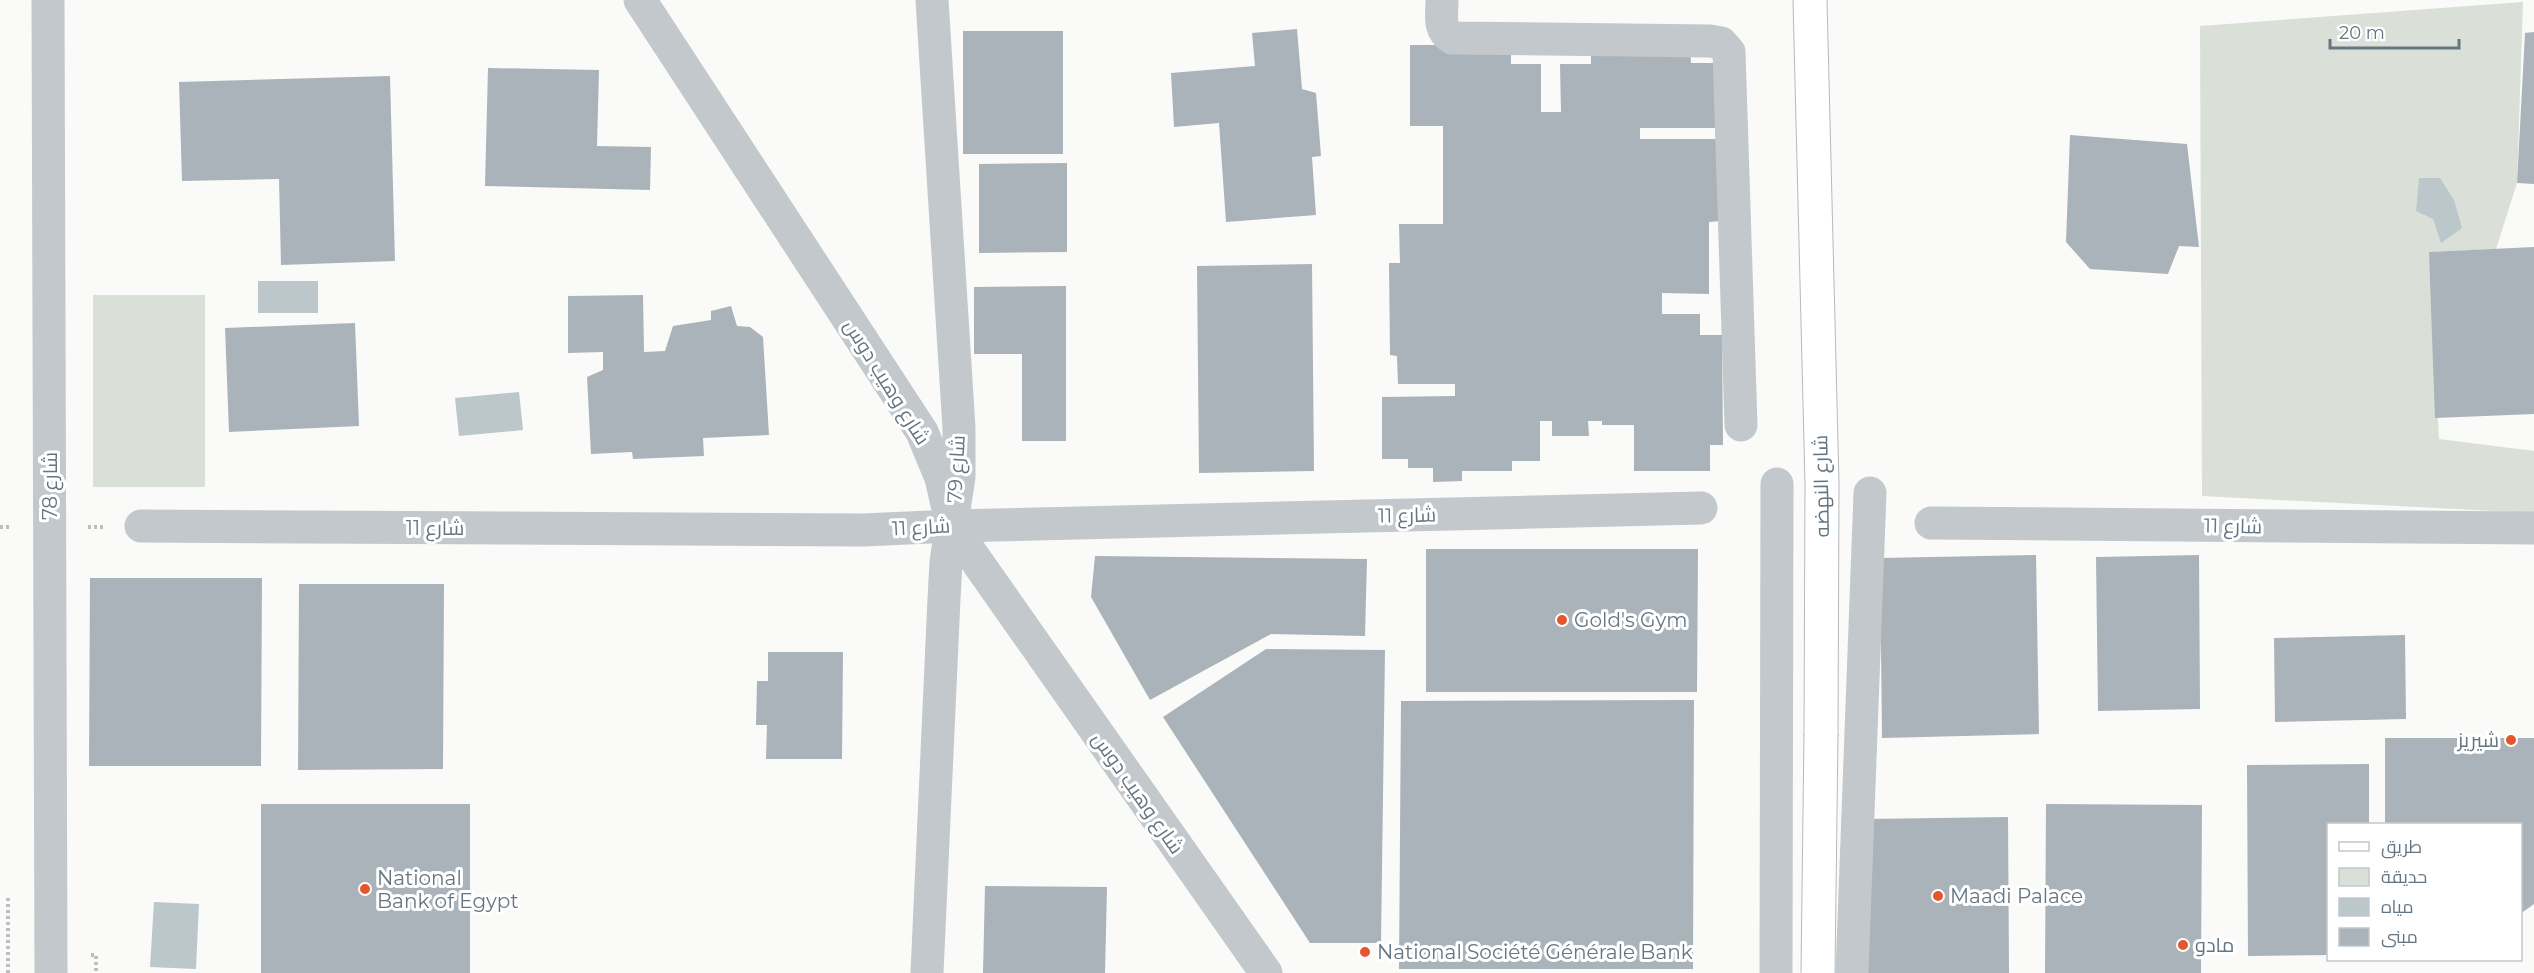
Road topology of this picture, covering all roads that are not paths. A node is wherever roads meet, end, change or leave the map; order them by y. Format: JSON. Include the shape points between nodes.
{"nodes":[{"id":1,"x":48,"y":0,"type":"edge"},
{"id":2,"x":640,"y":0,"type":"edge"},
{"id":3,"x":932,"y":0,"type":"edge"},
{"id":4,"x":1442,"y":0,"type":"edge"},
{"id":5,"x":1810,"y":0,"type":"edge"},
{"id":6,"x":1741,"y":425,"type":"dead end"},
{"id":7,"x":1777,"y":484,"type":"dead end"},
{"id":8,"x":1870,"y":493,"type":"dead end"},
{"id":9,"x":1701,"y":508,"type":"dead end"},
{"id":10,"x":1931,"y":523,"type":"dead end"},
{"id":11,"x":141,"y":526,"type":"dead end"},
{"id":12,"x":952,"y":526,"type":"junction"},
{"id":13,"x":2534,"y":528,"type":"edge"},
{"id":14,"x":51,"y":973,"type":"edge"},
{"id":15,"x":927,"y":973,"type":"edge"},
{"id":16,"x":1266,"y":973,"type":"edge"},
{"id":17,"x":1776,"y":973,"type":"edge"},
{"id":18,"x":1818,"y":973,"type":"edge"},
{"id":19,"x":1852,"y":973,"type":"edge"}],
"edges":[{"from":1,"to":14,"type":"street","name":"شارع 78"},
{"from":2,"to":12,"type":"street","name":"شارع وهيب دوس","via":[[922,432],[941,478]]},
{"from":3,"to":12,"type":"street","name":"شارع 79","via":[[959,428],[959,477]]},
{"from":4,"to":6,"type":"street","via":[[1442,26],[1452,38],[1710,41],[1721,43],[1729,52]]},
{"from":5,"to":18,"type":"main road","name":"شارع النهضه","bridge":true,"via":[[1822,483]]},
{"from":7,"to":17,"type":"street"},
{"from":8,"to":19,"type":"street"},
{"from":9,"to":12,"type":"street","name":"شارع 11"},
{"from":10,"to":13,"type":"street","name":"شارع 11"},
{"from":11,"to":12,"type":"street","name":"شارع 11","via":[[863,530]]},
{"from":12,"to":15,"type":"street","name":"شارع 79","via":[[945,590]]},
{"from":12,"to":16,"type":"street","name":"شارع وهيب دوس"}]}
